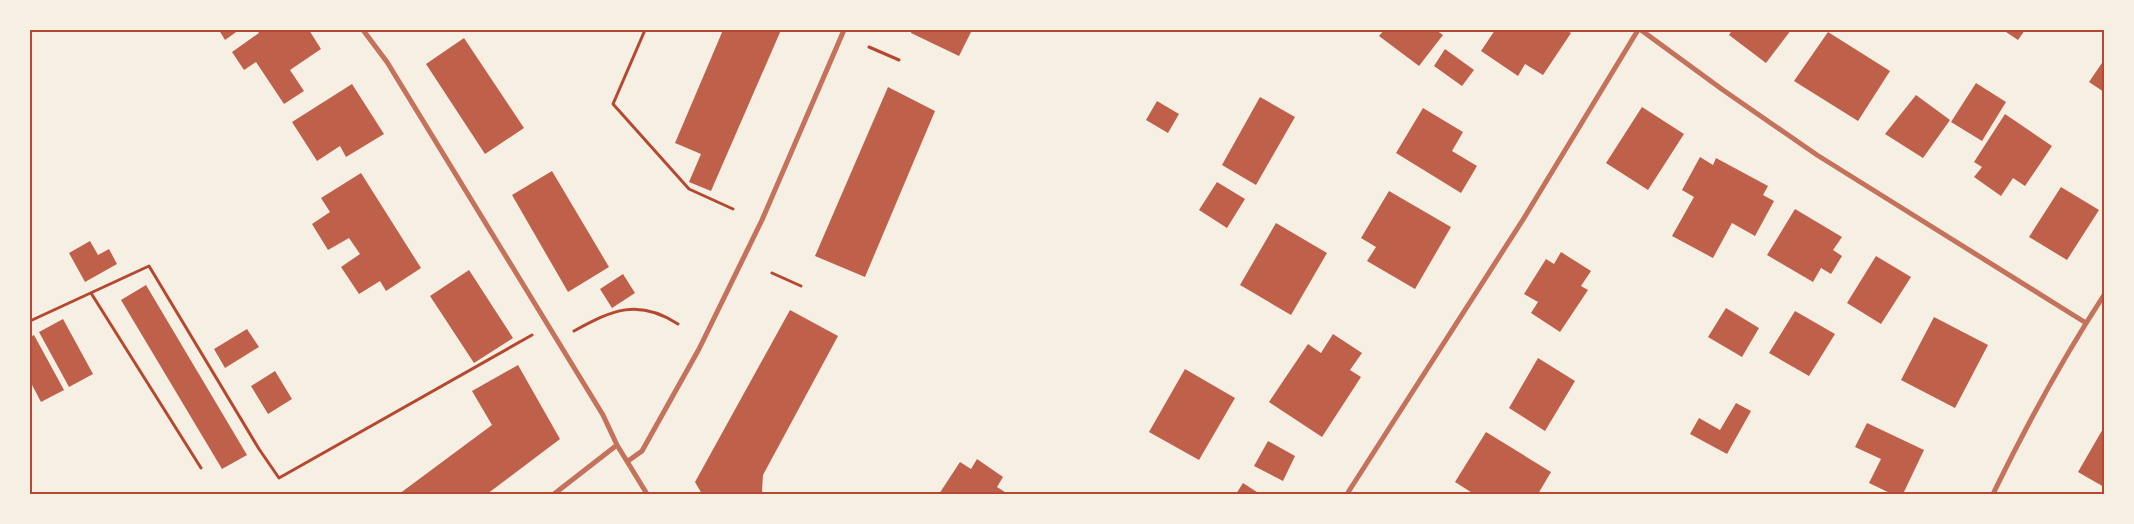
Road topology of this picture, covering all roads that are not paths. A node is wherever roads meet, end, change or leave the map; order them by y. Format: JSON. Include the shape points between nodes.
{"nodes":[{"id":1,"x":362,"y":30,"type":"edge"},
{"id":2,"x":844,"y":30,"type":"edge"},
{"id":3,"x":1640,"y":30,"type":"edge"},
{"id":4,"x":2104,"y":295,"type":"edge"},
{"id":5,"x":2086,"y":323,"type":"junction"},
{"id":6,"x":617,"y":445,"type":"junction"},
{"id":7,"x":628,"y":461,"type":"junction"},
{"id":8,"x":554,"y":494,"type":"edge"},
{"id":9,"x":648,"y":494,"type":"edge"},
{"id":10,"x":1347,"y":494,"type":"edge"},
{"id":11,"x":1993,"y":494,"type":"edge"}],
"edges":[{"from":1,"to":6,"type":"street","via":[[397,79],[599,408]]},
{"from":2,"to":7,"type":"street","via":[[762,220],[699,349],[642,451]]},
{"from":3,"to":5,"type":"street","via":[[1817,155]]},
{"from":3,"to":10,"type":"street"},
{"from":4,"to":5,"type":"street"},
{"from":5,"to":11,"type":"street"},
{"from":6,"to":7,"type":"street"},
{"from":6,"to":8,"type":"street"},
{"from":7,"to":9,"type":"street"}]}
